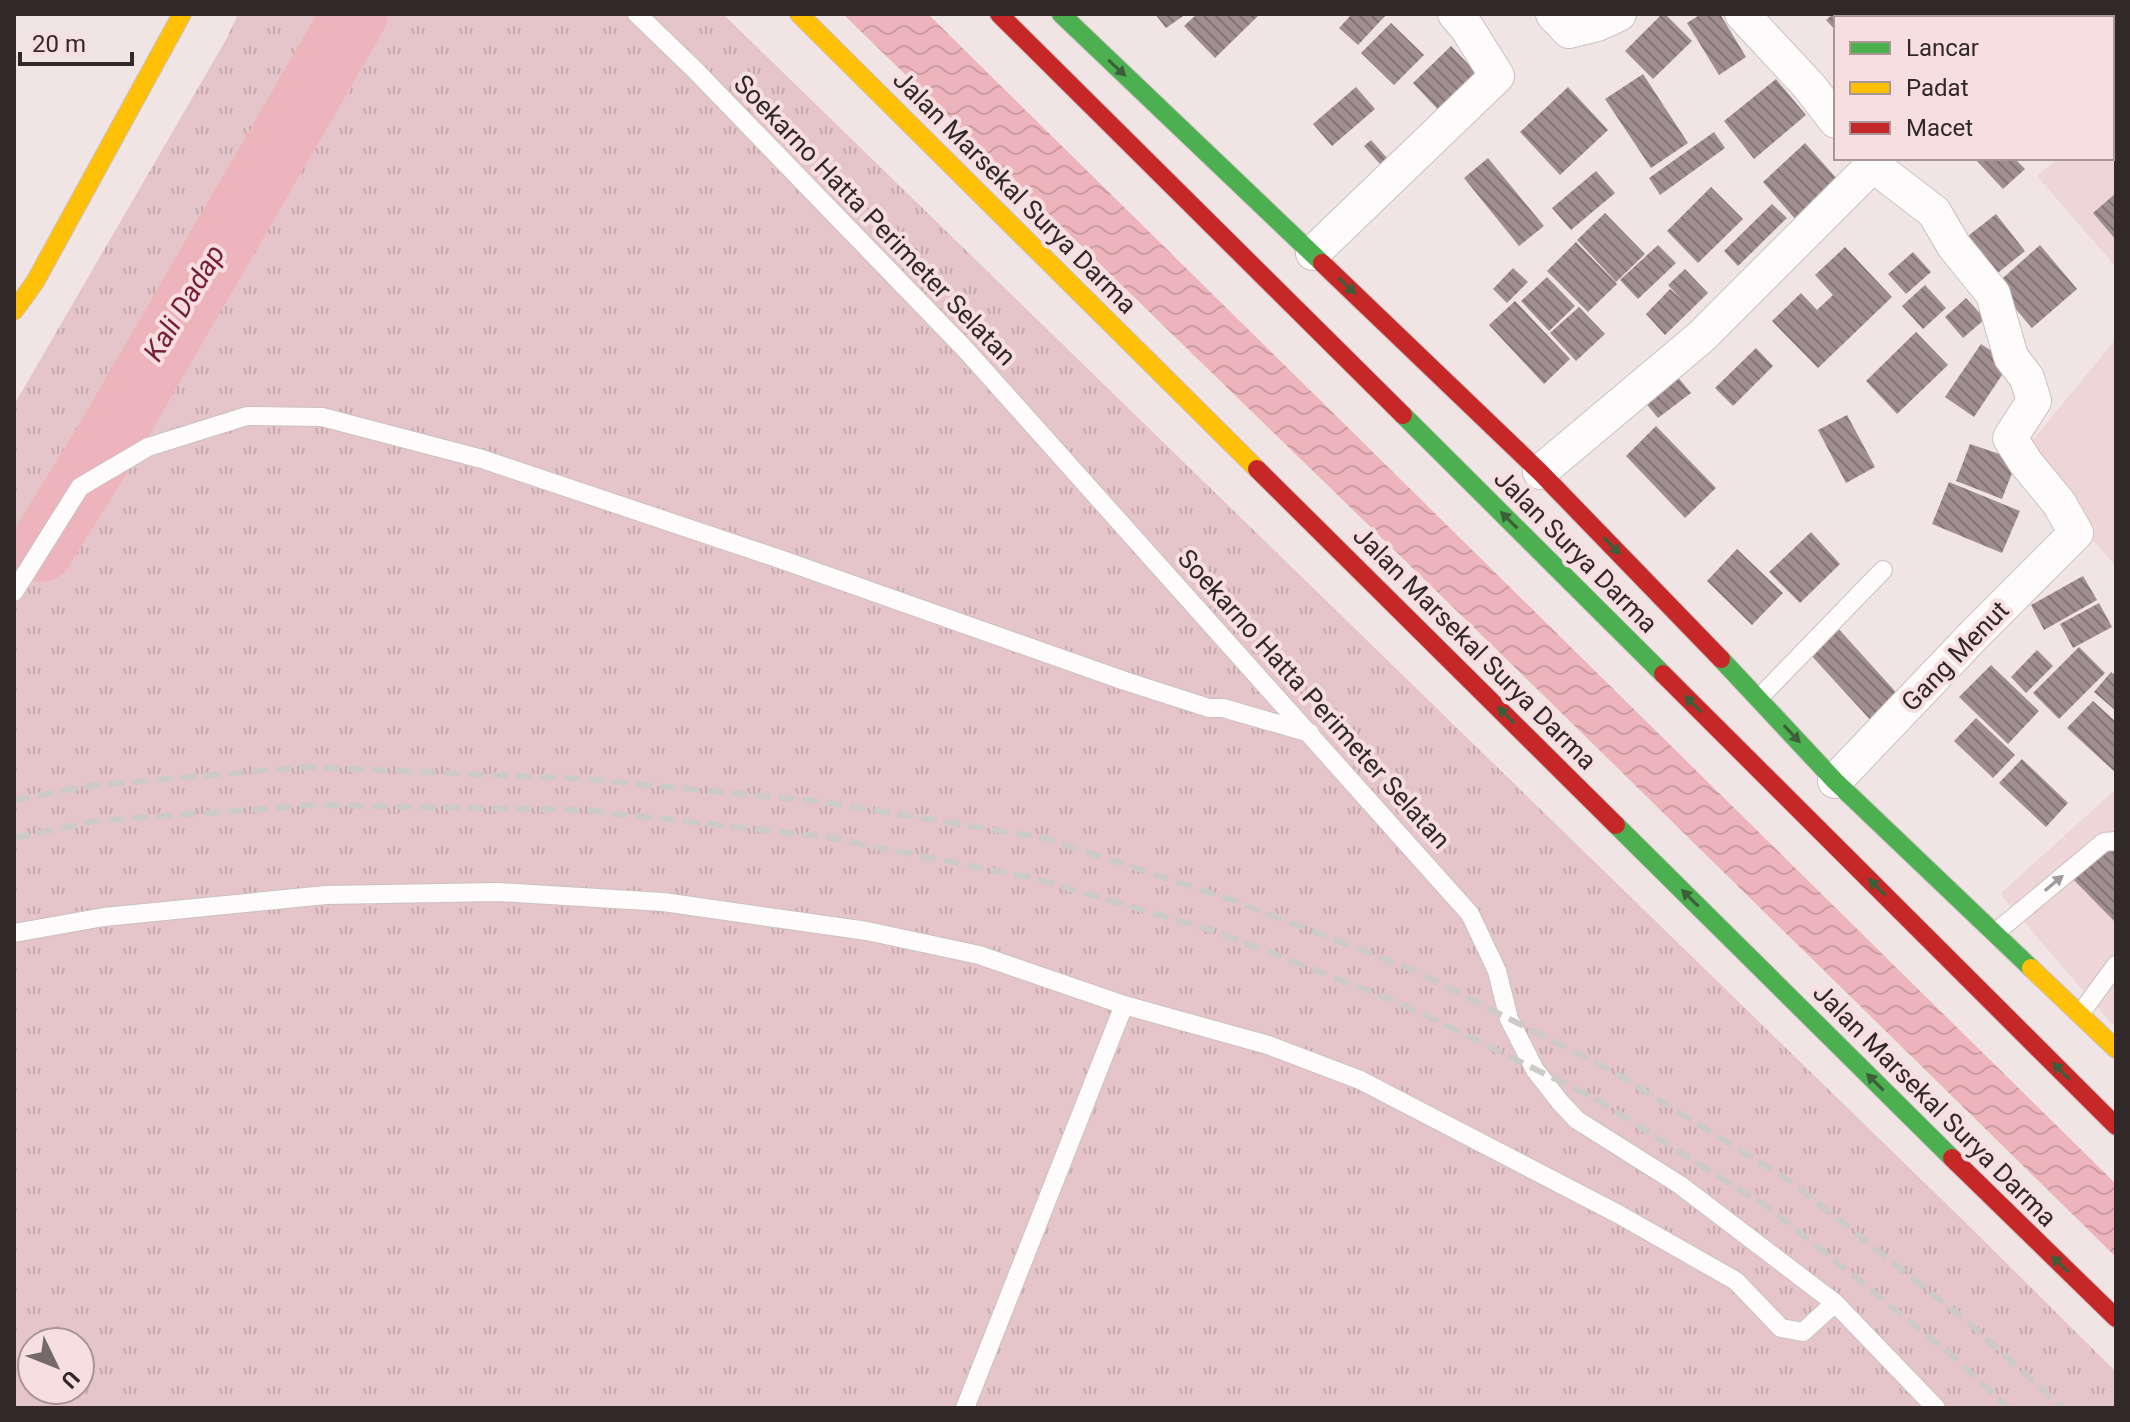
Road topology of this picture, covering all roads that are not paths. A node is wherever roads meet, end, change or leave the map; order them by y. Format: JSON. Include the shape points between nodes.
{"nodes":[{"id":1,"x":182,"y":14,"type":"edge"},
{"id":2,"x":637,"y":14,"type":"edge"},
{"id":3,"x":799,"y":14,"type":"edge"},
{"id":4,"x":999,"y":14,"type":"edge"},
{"id":5,"x":1061,"y":14,"type":"edge"},
{"id":6,"x":1553,"y":14,"type":"edge"},
{"id":7,"x":1619,"y":14,"type":"edge"},
{"id":8,"x":1742,"y":14,"type":"edge"},
{"id":9,"x":1470,"y":19,"type":"edge"},
{"id":10,"x":1834,"y":118,"type":"edge"},
{"id":11,"x":1870,"y":161,"type":"edge"},
{"id":12,"x":87,"y":191,"type":"junction"},
{"id":13,"x":1313,"y":253,"type":"junction"},
{"id":14,"x":14,"y":280,"type":"edge"},
{"id":15,"x":35,"y":282,"type":"junction"},
{"id":16,"x":14,"y":311,"type":"edge"},
{"id":17,"x":14,"y":318,"type":"edge"},
{"id":18,"x":1540,"y":472,"type":"junction"},
{"id":19,"x":1883,"y":570,"type":"dead end"},
{"id":20,"x":14,"y":592,"type":"edge"},
{"id":21,"x":1759,"y":698,"type":"junction"},
{"id":22,"x":1310,"y":733,"type":"junction"},
{"id":23,"x":1835,"y":781,"type":"junction"},
{"id":24,"x":2116,"y":841,"type":"edge"},
{"id":25,"x":14,"y":933,"type":"edge"},
{"id":26,"x":1995,"y":933,"type":"junction"},
{"id":27,"x":2116,"y":965,"type":"edge"},
{"id":28,"x":1124,"y":1005,"type":"junction"},
{"id":29,"x":2080,"y":1014,"type":"junction"},
{"id":30,"x":2116,"y":1049,"type":"edge"},
{"id":31,"x":2116,"y":1126,"type":"edge"},
{"id":32,"x":1835,"y":1303,"type":"junction"},
{"id":33,"x":2116,"y":1318,"type":"edge"},
{"id":34,"x":965,"y":1408,"type":"edge"},
{"id":35,"x":1936,"y":1408,"type":"edge"}],
"edges":[{"from":1,"to":12,"type":"main road"},
{"from":2,"to":22,"type":"lane","name":"Soekarno Hatta Perimeter Selatan","via":[[965,349]]},
{"from":33,"to":3,"type":"main road","name":"Jalan Marsekal Surya Darma","one_way":true},
{"from":31,"to":4,"type":"main road","name":"Jalan Surya Darma","one_way":true},
{"from":5,"to":13,"type":"main road","name":"Jalan Surya Darma","one_way":true},
{"from":6,"to":7,"type":"street","via":[[1569,31]]},
{"from":8,"to":10,"type":"street"},
{"from":9,"to":13,"type":"street","via":[[1497,76]]},
{"from":11,"to":18,"type":"street","via":[[1702,336]]},
{"from":11,"to":23,"type":"street","name":"Gang Menut","via":[[1934,212],[1993,294],[2011,357],[2027,378],[2034,401],[2010,438],[2076,533]]},
{"from":12,"to":14,"type":"main road"},
{"from":12,"to":15,"type":"main road"},
{"from":13,"to":18,"type":"main road","name":"Jalan Surya Darma","one_way":true},
{"from":15,"to":16,"type":"main road"},
{"from":15,"to":17,"type":"lane"},
{"from":18,"to":21,"type":"main road","name":"Jalan Surya Darma","one_way":true},
{"from":19,"to":21,"type":"lane"},
{"from":20,"to":22,"type":"lane","via":[[80,487],[148,447],[247,416],[322,417],[482,459],[1186,702]]},
{"from":21,"to":23,"type":"main road","name":"Jalan Surya Darma","one_way":true},
{"from":22,"to":32,"type":"lane","name":"Soekarno Hatta Perimeter Selatan","via":[[1470,914],[1497,971],[1509,1019],[1535,1070],[1560,1102],[1577,1120],[1680,1185]]},
{"from":23,"to":26,"type":"main road","name":"Jalan Surya Darma"},
{"from":26,"to":24,"type":"lane","one_way":true,"via":[[2104,842]]},
{"from":25,"to":28,"type":"lane","via":[[104,917],[326,895],[498,892],[648,901],[836,926],[979,955]]},
{"from":26,"to":29,"type":"main road","name":"Jalan Surya Darma"},
{"from":27,"to":29,"type":"lane"},
{"from":28,"to":32,"type":"lane","via":[[1268,1045],[1360,1080],[1736,1281],[1781,1328],[1803,1332]]},
{"from":28,"to":34,"type":"lane"},
{"from":29,"to":30,"type":"main road","name":"Jalan Surya Darma"},
{"from":32,"to":35,"type":"lane","name":"Soekarno Hatta Perimeter Selatan"}]}
